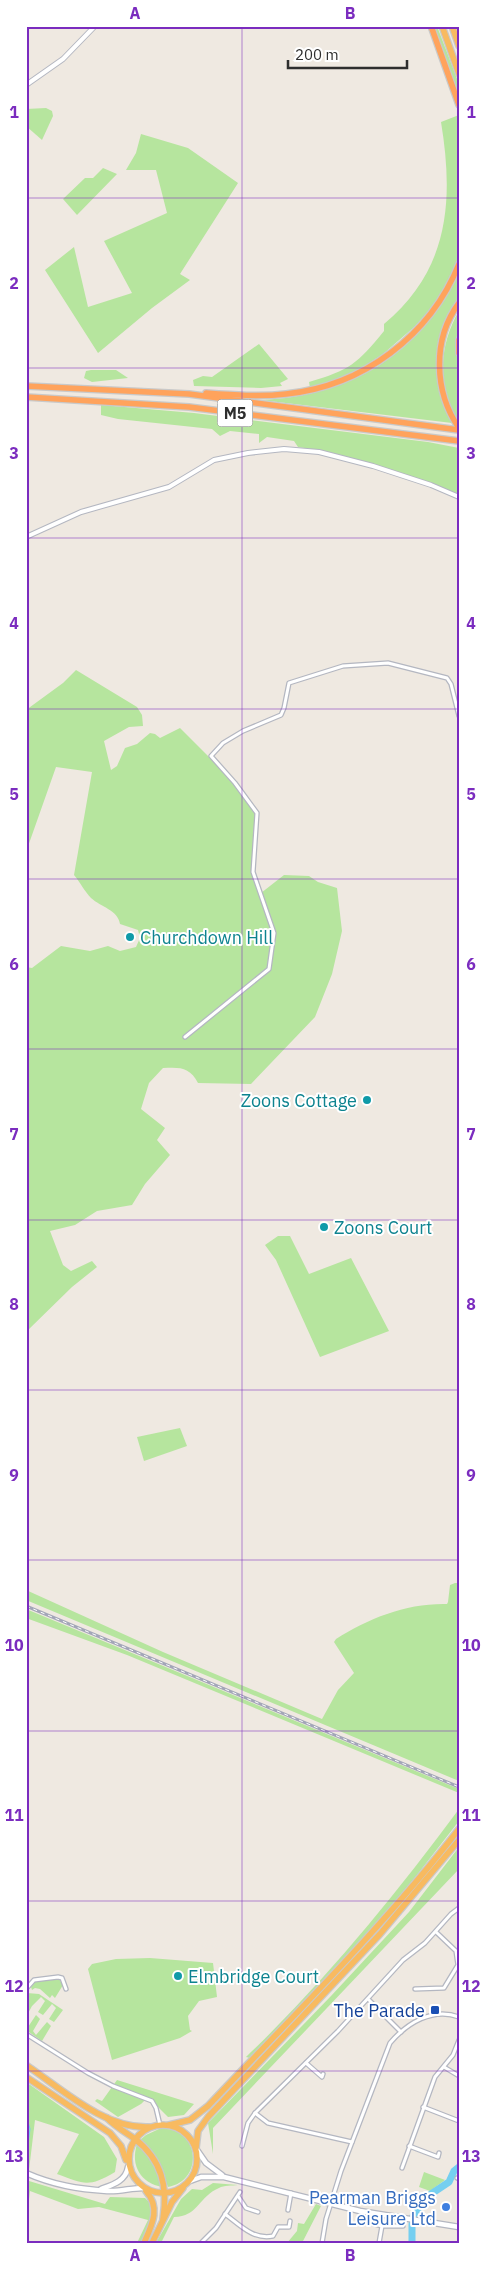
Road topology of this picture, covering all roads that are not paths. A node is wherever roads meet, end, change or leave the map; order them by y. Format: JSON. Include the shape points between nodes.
{"nodes":[{"id":1,"x":95,"y":26,"type":"edge"},
{"id":2,"x":431,"y":26,"type":"edge"},
{"id":3,"x":443,"y":26,"type":"edge"},
{"id":4,"x":452,"y":26,"type":"edge"},
{"id":5,"x":459,"y":40,"type":"edge"},
{"id":6,"x":459,"y":46,"type":"edge"},
{"id":7,"x":459,"y":67,"type":"edge"},
{"id":8,"x":459,"y":74,"type":"edge"},
{"id":9,"x":26,"y":85,"type":"edge"},
{"id":10,"x":459,"y":105,"type":"edge"},
{"id":11,"x":459,"y":264,"type":"edge"},
{"id":12,"x":459,"y":303,"type":"edge"},
{"id":13,"x":459,"y":340,"type":"edge"},
{"id":14,"x":459,"y":353,"type":"edge"},
{"id":15,"x":26,"y":386,"type":"edge"},
{"id":16,"x":189,"y":394,"type":"junction"},
{"id":17,"x":26,"y":397,"type":"edge"},
{"id":18,"x":459,"y":429,"type":"edge"},
{"id":19,"x":459,"y":440,"type":"edge"},
{"id":20,"x":459,"y":497,"type":"edge"},
{"id":21,"x":26,"y":537,"type":"edge"},
{"id":22,"x":459,"y":716,"type":"edge"},
{"id":23,"x":185,"y":1037,"type":"dead end"},
{"id":24,"x":459,"y":1829,"type":"edge"},
{"id":25,"x":459,"y":1840,"type":"edge"},
{"id":26,"x":459,"y":1908,"type":"edge"},
{"id":27,"x":436,"y":1932,"type":"junction"},
{"id":28,"x":444,"y":1980,"type":"dead end"},
{"id":29,"x":449,"y":1982,"type":"junction"},
{"id":30,"x":26,"y":1989,"type":"edge"},
{"id":31,"x":66,"y":1989,"type":"dead end"},
{"id":32,"x":415,"y":1989,"type":"dead end"},
{"id":33,"x":421,"y":1989,"type":"junction"},
{"id":34,"x":420,"y":1995,"type":"dead end"},
{"id":35,"x":368,"y":2000,"type":"junction"},
{"id":36,"x":459,"y":2017,"type":"edge"},
{"id":37,"x":401,"y":2032,"type":"junction"},
{"id":38,"x":26,"y":2034,"type":"edge"},
{"id":39,"x":459,"y":2040,"type":"edge"},
{"id":40,"x":306,"y":2063,"type":"junction"},
{"id":41,"x":26,"y":2065,"type":"edge"},
{"id":42,"x":444,"y":2066,"type":"junction"},
{"id":43,"x":431,"y":2074,"type":"dead end"},
{"id":44,"x":459,"y":2076,"type":"edge"},
{"id":45,"x":26,"y":2077,"type":"edge"},
{"id":46,"x":435,"y":2077,"type":"junction"},
{"id":47,"x":322,"y":2078,"type":"dead end"},
{"id":48,"x":423,"y":2107,"type":"junction"},
{"id":49,"x":255,"y":2113,"type":"junction"},
{"id":50,"x":104,"y":2115,"type":"junction"},
{"id":51,"x":459,"y":2121,"type":"edge"},
{"id":52,"x":160,"y":2125,"type":"junction"},
{"id":53,"x":169,"y":2125,"type":"junction"},
{"id":54,"x":151,"y":2127,"type":"junction"},
{"id":55,"x":135,"y":2139,"type":"junction"},
{"id":56,"x":352,"y":2142,"type":"junction"},
{"id":57,"x":242,"y":2146,"type":"dead end"},
{"id":58,"x":409,"y":2146,"type":"junction"},
{"id":59,"x":197,"y":2149,"type":"junction"},
{"id":60,"x":438,"y":2157,"type":"dead end"},
{"id":61,"x":128,"y":2164,"type":"junction"},
{"id":62,"x":402,"y":2168,"type":"dead end"},
{"id":63,"x":26,"y":2173,"type":"edge"},
{"id":64,"x":224,"y":2177,"type":"junction"},
{"id":65,"x":190,"y":2181,"type":"junction"},
{"id":66,"x":184,"y":2186,"type":"junction"},
{"id":67,"x":144,"y":2189,"type":"junction"},
{"id":68,"x":99,"y":2190,"type":"junction"},
{"id":69,"x":165,"y":2192,"type":"junction"},
{"id":70,"x":292,"y":2192,"type":"junction"},
{"id":71,"x":331,"y":2204,"type":"junction"},
{"id":72,"x":290,"y":2208,"type":"dead end"},
{"id":73,"x":258,"y":2212,"type":"dead end"},
{"id":74,"x":225,"y":2214,"type":"junction"},
{"id":75,"x":163,"y":2219,"type":"junction"},
{"id":76,"x":290,"y":2222,"type":"dead end"},
{"id":77,"x":362,"y":2222,"type":"dead end"},
{"id":78,"x":382,"y":2226,"type":"junction"},
{"id":79,"x":403,"y":2226,"type":"dead end"},
{"id":80,"x":459,"y":2227,"type":"edge"},
{"id":81,"x":265,"y":2236,"type":"junction"},
{"id":82,"x":203,"y":2242,"type":"edge"},
{"id":83,"x":144,"y":2243,"type":"edge"},
{"id":84,"x":152,"y":2243,"type":"edge"},
{"id":85,"x":264,"y":2243,"type":"edge"},
{"id":86,"x":322,"y":2243,"type":"edge"},
{"id":87,"x":379,"y":2243,"type":"edge"}],
"edges":[{"from":1,"to":9,"type":"street","via":[[70,53]]},
{"from":2,"to":10,"type":"highway"},
{"from":3,"to":7,"type":"highway"},
{"from":3,"to":8,"type":"highway"},
{"from":4,"to":5,"type":"highway"},
{"from":4,"to":6,"type":"highway"},
{"from":11,"to":16,"type":"highway","number":"M5","via":[[444,295],[422,324],[393,352],[358,374],[324,387],[286,394]]},
{"from":12,"to":18,"type":"highway","number":"M5","via":[[444,334],[439,365],[444,396]]},
{"from":13,"to":14,"type":"highway"},
{"from":15,"to":16,"type":"highway","number":"M5"},
{"from":16,"to":18,"type":"highway","number":"M5"},
{"from":17,"to":19,"type":"highway","number":"M5","via":[[189,407]]},
{"from":20,"to":21,"type":"street","via":[[373,466],[319,452],[284,449],[214,460],[169,487],[65,518]]},
{"from":22,"to":23,"type":"street","via":[[449,680],[388,663],[343,666],[290,683],[281,715],[243,731],[223,743],[211,756],[257,813],[253,872],[274,933],[269,968]]},
{"from":24,"to":53,"type":"highway","via":[[373,1932],[204,2110],[190,2120]]},
{"from":25,"to":59,"type":"highway","via":[[380,1934],[208,2117],[198,2132]]},
{"from":26,"to":27,"type":"street"},
{"from":27,"to":29,"type":"street","via":[[452,1945],[458,1956],[458,1965]]},
{"from":27,"to":35,"type":"street","via":[[426,1944],[403,1960]]},
{"from":28,"to":29,"type":"street"},
{"from":29,"to":33,"type":"street","via":[[441,1990]]},
{"from":30,"to":31,"type":"street","via":[[34,1980],[58,1977],[62,1978]]},
{"from":32,"to":33,"type":"street"},
{"from":33,"to":34,"type":"street"},
{"from":35,"to":37,"type":"street"},
{"from":35,"to":40,"type":"street"},
{"from":36,"to":37,"type":"street","via":[[429,2015]]},
{"from":37,"to":56,"type":"street","via":[[386,2051]]},
{"from":38,"to":52,"type":"street","via":[[113,2086],[152,2102]]},
{"from":39,"to":42,"type":"street","via":[[453,2056]]},
{"from":40,"to":47,"type":"street"},
{"from":40,"to":49,"type":"street"},
{"from":41,"to":50,"type":"highway"},
{"from":42,"to":44,"type":"street"},
{"from":42,"to":46,"type":"street"},
{"from":43,"to":46,"type":"street"},
{"from":45,"to":61,"type":"highway","via":[[110,2134],[121,2146]]},
{"from":46,"to":48,"type":"street"},
{"from":48,"to":51,"type":"street"},
{"from":48,"to":58,"type":"street"},
{"from":49,"to":56,"type":"street","via":[[268,2122]]},
{"from":49,"to":57,"type":"street","via":[[248,2123]]},
{"from":50,"to":54,"type":"highway","via":[[127,2126]]},
{"from":50,"to":55,"type":"highway"},
{"from":52,"to":53,"type":"highway"},
{"from":52,"to":54,"type":"highway"},
{"from":53,"to":59,"type":"highway","via":[[186,2133]]},
{"from":54,"to":55,"type":"highway"},
{"from":55,"to":61,"type":"highway","via":[[130,2147]]},
{"from":55,"to":69,"type":"highway","via":[[159,2167]]},
{"from":56,"to":71,"type":"street"},
{"from":58,"to":60,"type":"street"},
{"from":58,"to":62,"type":"street"},
{"from":59,"to":64,"type":"main road","via":[[206,2162]]},
{"from":59,"to":65,"type":"highway","via":[[197,2163]]},
{"from":61,"to":67,"type":"highway","via":[[134,2180]]},
{"from":61,"to":68,"type":"main road","via":[[127,2172],[120,2180]]},
{"from":63,"to":68,"type":"main road","via":[[66,2187]]},
{"from":64,"to":65,"type":"main road","via":[[201,2176]]},
{"from":64,"to":70,"type":"main road"},
{"from":65,"to":66,"type":"highway"},
{"from":66,"to":69,"type":"highway"},
{"from":66,"to":75,"type":"highway"},
{"from":67,"to":68,"type":"main road"},
{"from":67,"to":69,"type":"highway"},
{"from":67,"to":83,"type":"highway","via":[[154,2202],[154,2220]]},
{"from":69,"to":75,"type":"highway"},
{"from":70,"to":71,"type":"main road"},
{"from":70,"to":72,"type":"street"},
{"from":71,"to":80,"type":"main road"},
{"from":71,"to":86,"type":"street"},
{"from":73,"to":74,"type":"street","via":[[246,2208],[239,2194]]},
{"from":74,"to":81,"type":"street","via":[[250,2233]]},
{"from":74,"to":82,"type":"street"},
{"from":75,"to":84,"type":"highway"},
{"from":76,"to":81,"type":"street","via":[[289,2227],[278,2226],[273,2236]]},
{"from":77,"to":78,"type":"street"},
{"from":78,"to":79,"type":"street"},
{"from":78,"to":87,"type":"street"},
{"from":81,"to":85,"type":"street"}]}
